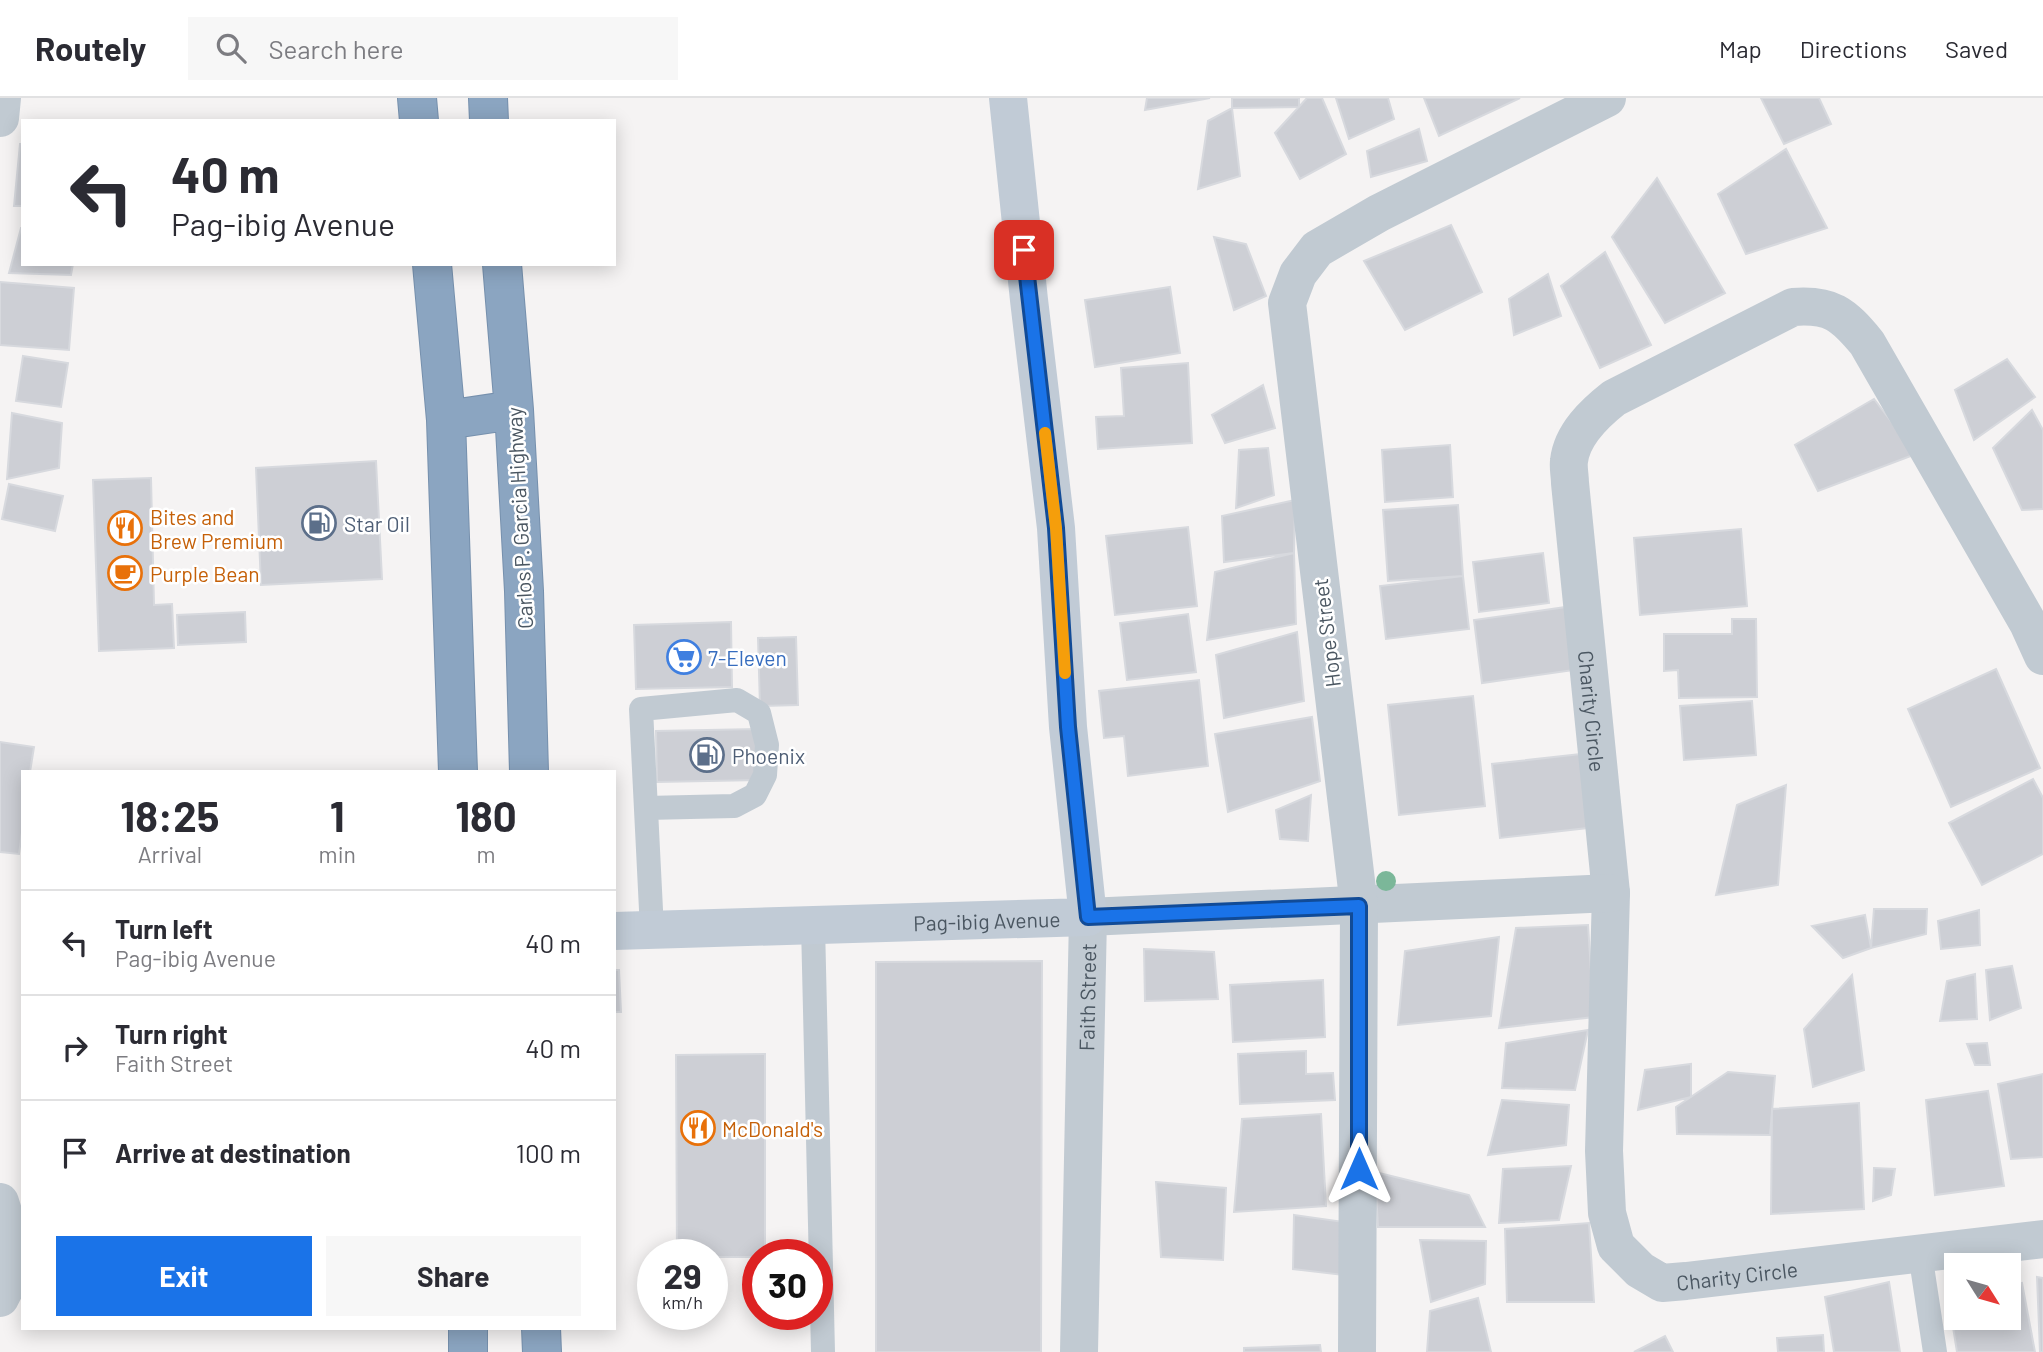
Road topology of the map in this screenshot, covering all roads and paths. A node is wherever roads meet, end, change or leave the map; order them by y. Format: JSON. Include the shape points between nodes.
{"nodes":[{"id":1,"x":417,"y":98,"type":"edge"},
{"id":2,"x":488,"y":98,"type":"edge"},
{"id":3,"x":1008,"y":98,"type":"edge"},
{"id":4,"x":1607,"y":98,"type":"edge"},
{"id":5,"x":419,"y":119,"type":"edge"},
{"id":6,"x":489,"y":119,"type":"edge"},
{"id":7,"x":432,"y":266,"type":"edge"},
{"id":8,"x":502,"y":266,"type":"edge"},
{"id":9,"x":514,"y":410,"type":"junction"},
{"id":10,"x":446,"y":420,"type":"junction"},
{"id":11,"x":2038,"y":631,"type":"edge"},
{"id":12,"x":458,"y":770,"type":"edge"},
{"id":13,"x":528,"y":770,"type":"edge"},
{"id":14,"x":646,"y":808,"type":"junction"},
{"id":15,"x":1611,"y":893,"type":"junction"},
{"id":16,"x":1359,"y":906,"type":"junction"},
{"id":17,"x":1088,"y":917,"type":"junction"},
{"id":18,"x":813,"y":925,"type":"junction"},
{"id":19,"x":652,"y":930,"type":"junction"},
{"id":20,"x":616,"y":931,"type":"edge"},
{"id":21,"x":0,"y":1202,"type":"edge"},
{"id":22,"x":2043,"y":1239,"type":"edge"},
{"id":23,"x":1920,"y":1253,"type":"junction"},
{"id":24,"x":0,"y":1298,"type":"edge"},
{"id":25,"x":468,"y":1330,"type":"edge"},
{"id":26,"x":541,"y":1330,"type":"edge"},
{"id":27,"x":468,"y":1352,"type":"edge"},
{"id":28,"x":542,"y":1352,"type":"edge"},
{"id":29,"x":823,"y":1352,"type":"edge"},
{"id":30,"x":1079,"y":1352,"type":"edge"},
{"id":31,"x":1357,"y":1352,"type":"edge"},
{"id":32,"x":1935,"y":1352,"type":"edge"}],
"edges":[{"from":1,"to":5,"type":"highway"},
{"from":2,"to":6,"type":"highway"},
{"from":3,"to":17,"type":"street","name":"Faith Street","via":[[1056,528],[1068,727]]},
{"from":4,"to":16,"type":"street","name":"Hope Street","via":[[1317,249],[1298,274],[1287,303]]},
{"from":7,"to":10,"type":"highway"},
{"from":8,"to":9,"type":"highway","name":"Carlos P. Garcia Highway"},
{"from":9,"to":10,"type":"highway"},
{"from":9,"to":13,"type":"highway","name":"Carlos P. Garcia Highway"},
{"from":10,"to":12,"type":"highway"},
{"from":11,"to":15,"type":"street","name":"Charity Circle","via":[[1867,343],[1850,322],[1825,307],[1793,306],[1614,398],[1592,415],[1569,460]]},
{"from":14,"to":14,"type":"lane","via":[[734,806],[755,795],[765,775],[767,745],[759,713],[737,700],[641,709]]},
{"from":14,"to":19,"type":"lane"},
{"from":15,"to":16,"type":"street","name":"Pag-ibig Avenue"},
{"from":15,"to":23,"type":"street","name":"Charity Circle","via":[[1604,1151],[1607,1213],[1616,1247],[1662,1283]]},
{"from":16,"to":17,"type":"street","name":"Pag-ibig Avenue"},
{"from":16,"to":31,"type":"street","name":"Hope Street"},
{"from":17,"to":18,"type":"street","name":"Pag-ibig Avenue"},
{"from":17,"to":30,"type":"street","name":"Faith Street"},
{"from":18,"to":19,"type":"street","name":"Pag-ibig Avenue"},
{"from":18,"to":29,"type":"lane"},
{"from":19,"to":20,"type":"street","name":"Pag-ibig Avenue"},
{"from":21,"to":24,"type":"street","via":[[13,1259]]},
{"from":22,"to":23,"type":"street","name":"Charity Circle"},
{"from":23,"to":32,"type":"lane"},
{"from":25,"to":27,"type":"highway"},
{"from":26,"to":28,"type":"highway"}]}
